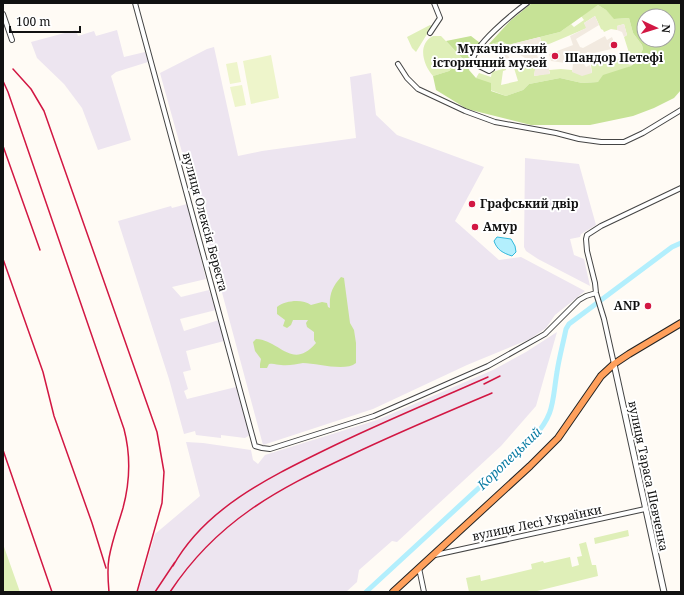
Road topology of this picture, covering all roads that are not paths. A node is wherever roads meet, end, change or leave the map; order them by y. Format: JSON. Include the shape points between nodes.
{"nodes":[{"id":1,"x":135,"y":3,"type":"edge"},
{"id":2,"x":434,"y":3,"type":"edge"},
{"id":3,"x":527,"y":3,"type":"edge"},
{"id":4,"x":3,"y":14,"type":"edge"},
{"id":5,"x":430,"y":33,"type":"dead end"},
{"id":6,"x":12,"y":40,"type":"dead end"},
{"id":7,"x":398,"y":64,"type":"dead end"},
{"id":8,"x":492,"y":69,"type":"dead end"},
{"id":9,"x":681,"y":110,"type":"edge"},
{"id":10,"x":681,"y":188,"type":"edge"},
{"id":11,"x":597,"y":295,"type":"junction"},
{"id":12,"x":681,"y":323,"type":"edge"},
{"id":13,"x":614,"y":364,"type":"junction"},
{"id":14,"x":645,"y":509,"type":"junction"},
{"id":15,"x":432,"y":556,"type":"junction"},
{"id":16,"x":419,"y":568,"type":"junction"},
{"id":17,"x":393,"y":592,"type":"edge"},
{"id":18,"x":424,"y":592,"type":"edge"},
{"id":19,"x":664,"y":592,"type":"edge"}],
"edges":[{"from":1,"to":11,"type":"street","name":"вулиця Олексія Береста","via":[[255,446],[270,449],[325,433],[374,416],[472,374],[545,334],[580,300],[586,296]]},
{"from":2,"to":5,"type":"street","via":[[440,18]]},
{"from":3,"to":8,"type":"street","via":[[490,35],[473,57],[473,62],[477,65],[490,71]]},
{"from":4,"to":6,"type":"street"},
{"from":7,"to":9,"type":"street","via":[[418,89],[465,111],[495,122],[579,139],[624,142]]},
{"from":10,"to":11,"type":"street","via":[[601,226],[588,235],[586,245]]},
{"from":11,"to":13,"type":"street"},
{"from":12,"to":13,"type":"highway"},
{"from":13,"to":14,"type":"street","name":"вулиця Тараса Шевченка"},
{"from":13,"to":15,"type":"highway","via":[[594,384],[558,438]]},
{"from":14,"to":15,"type":"street","name":"вулиця Лесі Українки"},
{"from":14,"to":19,"type":"street","name":"вулиця Тараса Шевченка"},
{"from":15,"to":16,"type":"highway"},
{"from":16,"to":17,"type":"highway"},
{"from":16,"to":18,"type":"street"}]}
